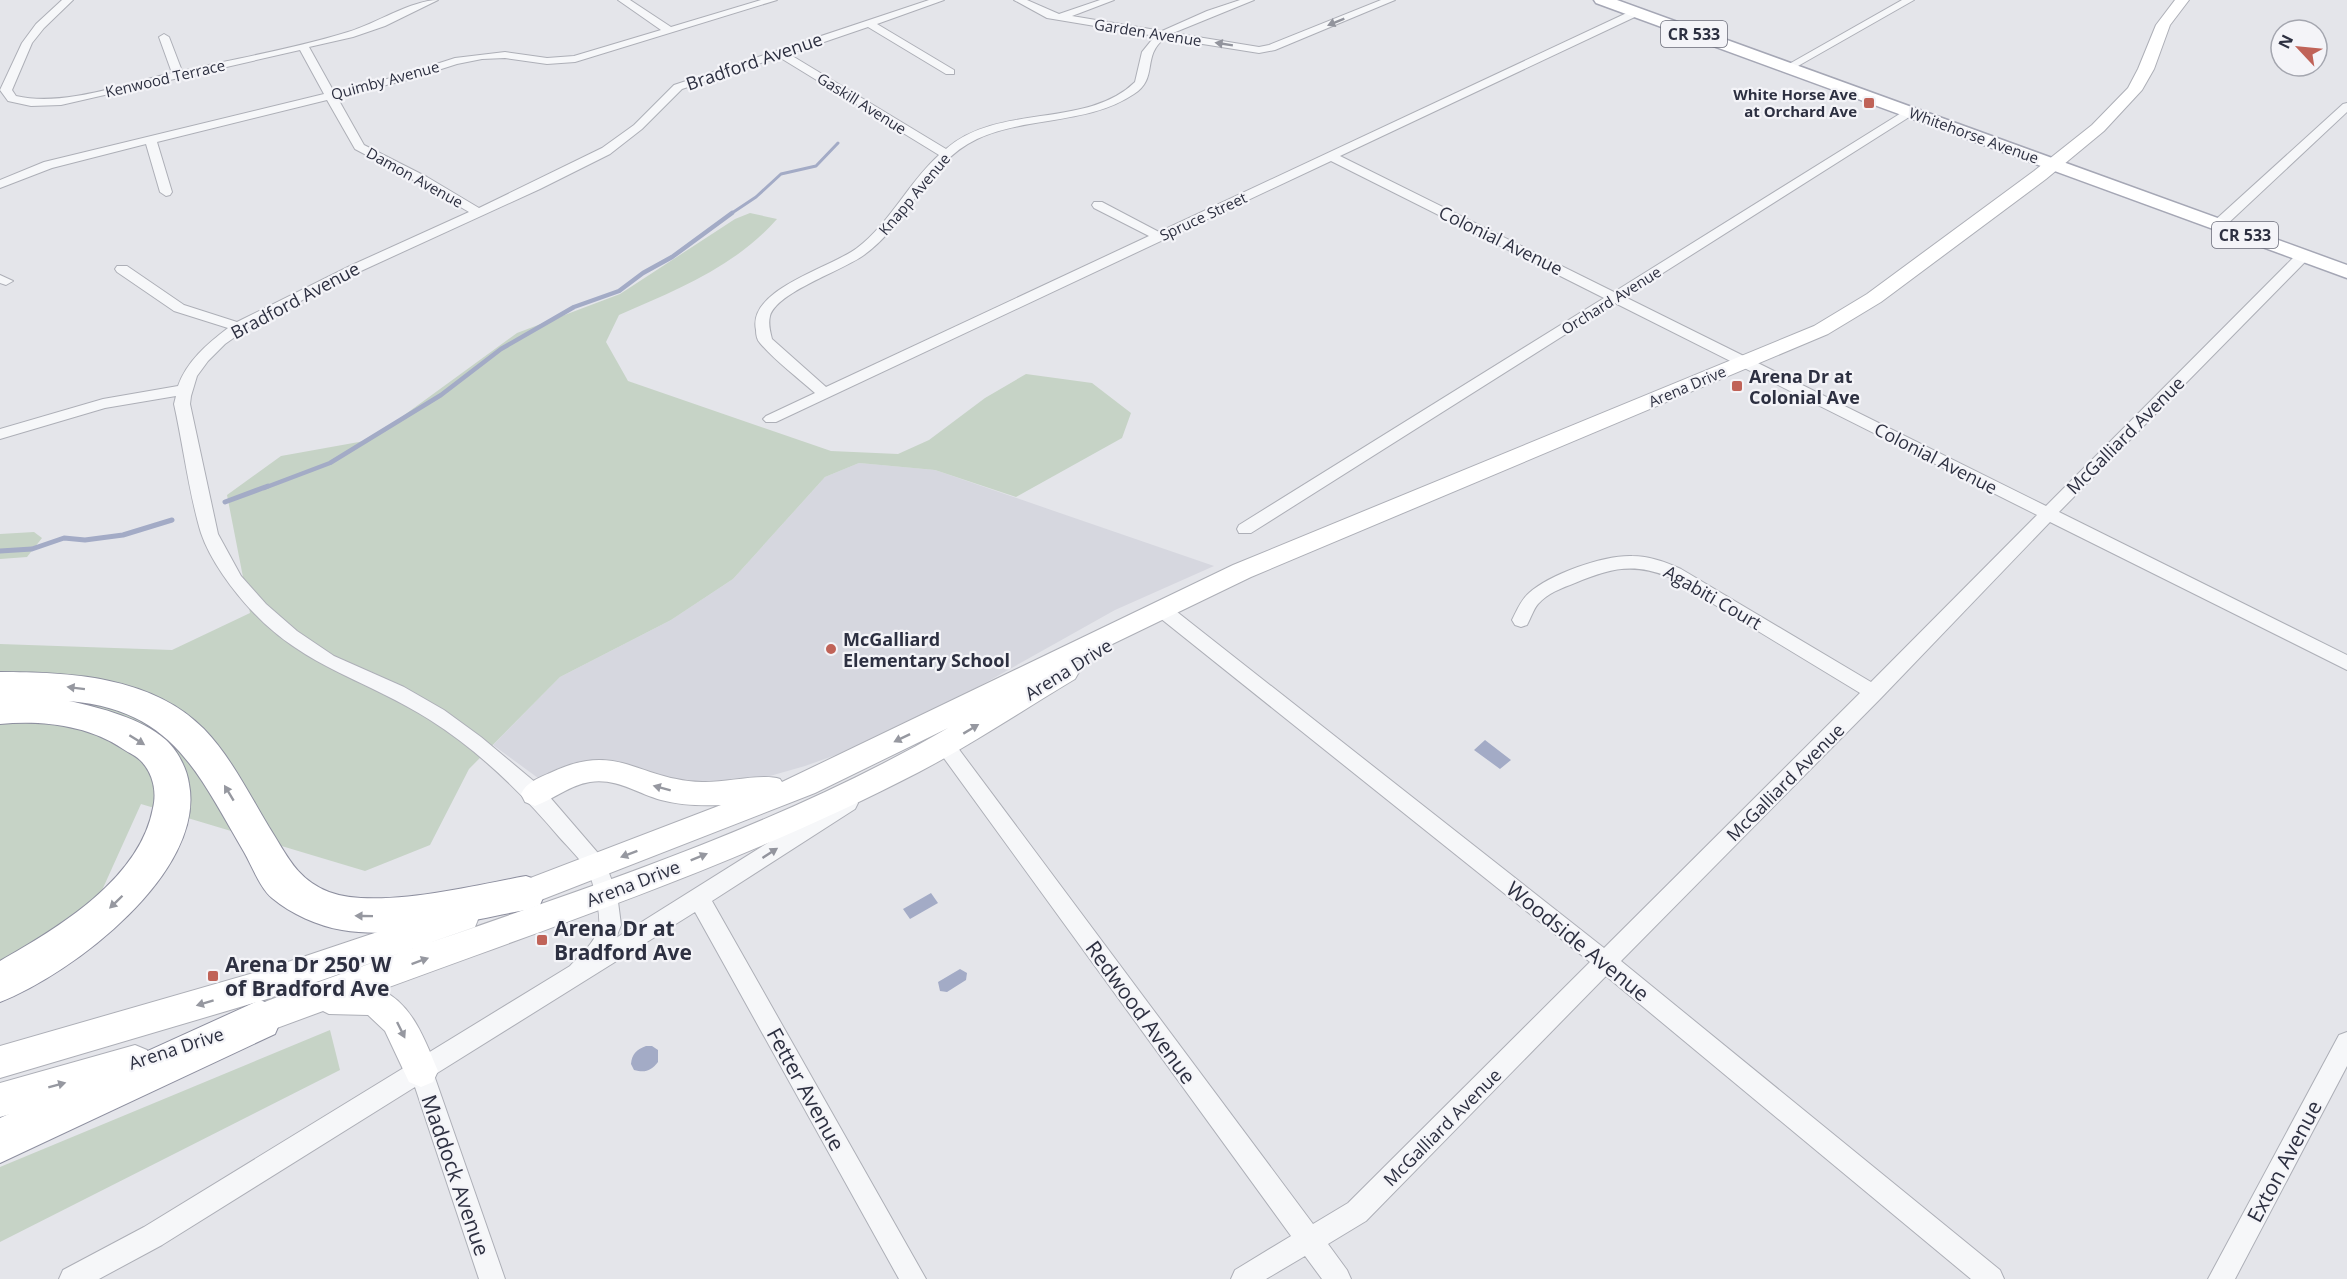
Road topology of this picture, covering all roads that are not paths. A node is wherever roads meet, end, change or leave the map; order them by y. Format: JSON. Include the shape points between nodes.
{"nodes":[{"id":1,"x":68,"y":0,"type":"edge"},
{"id":2,"x":433,"y":0,"type":"edge"},
{"id":3,"x":623,"y":0,"type":"edge"},
{"id":4,"x":772,"y":0,"type":"edge"},
{"id":5,"x":939,"y":0,"type":"edge"},
{"id":6,"x":1018,"y":0,"type":"edge"},
{"id":7,"x":1109,"y":0,"type":"edge"},
{"id":8,"x":1249,"y":0,"type":"edge"},
{"id":9,"x":1390,"y":0,"type":"edge"},
{"id":10,"x":1602,"y":0,"type":"edge"},
{"id":11,"x":1909,"y":0,"type":"edge"},
{"id":12,"x":2182,"y":0,"type":"edge"},
{"id":13,"x":1635,"y":13,"type":"junction"},
{"id":14,"x":1059,"y":18,"type":"junction"},
{"id":15,"x":868,"y":23,"type":"junction"},
{"id":16,"x":670,"y":32,"type":"junction"},
{"id":17,"x":1161,"y":35,"type":"junction"},
{"id":18,"x":164,"y":37,"type":"dead end"},
{"id":19,"x":303,"y":46,"type":"junction"},
{"id":20,"x":779,"y":52,"type":"junction"},
{"id":21,"x":17,"y":64,"type":"junction"},
{"id":22,"x":0,"y":67,"type":"edge"},
{"id":23,"x":1787,"y":68,"type":"junction"},
{"id":24,"x":950,"y":72,"type":"dead end"},
{"id":25,"x":178,"y":75,"type":"junction"},
{"id":26,"x":329,"y":96,"type":"junction"},
{"id":27,"x":2347,"y":106,"type":"edge"},
{"id":28,"x":1910,"y":112,"type":"junction"},
{"id":29,"x":151,"y":140,"type":"junction"},
{"id":30,"x":945,"y":154,"type":"junction"},
{"id":31,"x":1331,"y":156,"type":"junction"},
{"id":32,"x":2053,"y":164,"type":"junction"},
{"id":33,"x":0,"y":184,"type":"edge"},
{"id":34,"x":166,"y":192,"type":"dead end"},
{"id":35,"x":1098,"y":205,"type":"dead end"},
{"id":36,"x":477,"y":212,"type":"junction"},
{"id":37,"x":2217,"y":225,"type":"junction"},
{"id":38,"x":1158,"y":236,"type":"junction"},
{"id":39,"x":2303,"y":256,"type":"junction"},
{"id":40,"x":122,"y":269,"type":"dead end"},
{"id":41,"x":2347,"y":272,"type":"edge"},
{"id":42,"x":1616,"y":297,"type":"junction"},
{"id":43,"x":239,"y":327,"type":"junction"},
{"id":44,"x":1746,"y":362,"type":"junction"},
{"id":45,"x":184,"y":390,"type":"junction"},
{"id":46,"x":825,"y":394,"type":"junction"},
{"id":47,"x":771,"y":419,"type":"dead end"},
{"id":48,"x":0,"y":434,"type":"edge"},
{"id":49,"x":2048,"y":514,"type":"junction"},
{"id":50,"x":1245,"y":529,"type":"dead end"},
{"id":51,"x":1161,"y":609,"type":"junction"},
{"id":52,"x":1521,"y":620,"type":"dead end"},
{"id":53,"x":2347,"y":663,"type":"edge"},
{"id":54,"x":0,"y":685,"type":"edge"},
{"id":55,"x":1874,"y":693,"type":"junction"},
{"id":56,"x":0,"y":710,"type":"edge"},
{"id":57,"x":945,"y":745,"type":"junction"},
{"id":58,"x":911,"y":763,"type":"junction"},
{"id":59,"x":843,"y":767,"type":"junction"},
{"id":60,"x":535,"y":794,"type":"junction"},
{"id":61,"x":602,"y":880,"type":"junction"},
{"id":62,"x":526,"y":893,"type":"junction"},
{"id":63,"x":699,"y":898,"type":"junction"},
{"id":64,"x":1607,"y":963,"type":"junction"},
{"id":65,"x":578,"y":973,"type":"junction"},
{"id":66,"x":0,"y":983,"type":"edge"},
{"id":67,"x":314,"y":999,"type":"junction"},
{"id":68,"x":260,"y":1020,"type":"junction"},
{"id":69,"x":2347,"y":1043,"type":"edge"},
{"id":70,"x":0,"y":1062,"type":"edge"},
{"id":71,"x":421,"y":1071,"type":"junction"},
{"id":72,"x":0,"y":1100,"type":"edge"},
{"id":73,"x":0,"y":1141,"type":"edge"},
{"id":74,"x":1308,"y":1239,"type":"junction"},
{"id":75,"x":77,"y":1278,"type":"edge"},
{"id":76,"x":492,"y":1279,"type":"edge"},
{"id":77,"x":913,"y":1279,"type":"edge"},
{"id":78,"x":1244,"y":1279,"type":"edge"},
{"id":79,"x":1338,"y":1279,"type":"edge"},
{"id":80,"x":1991,"y":1279,"type":"edge"},
{"id":81,"x":2221,"y":1279,"type":"edge"}],
"edges":[{"from":1,"to":21,"type":"street","name":"Kenwood Terrace","via":[[35,31]]},
{"from":2,"to":19,"type":"street","name":"Kenwood Terrace","via":[[366,30]]},
{"from":3,"to":16,"type":"street"},
{"from":4,"to":16,"type":"street","name":"Quimby Avenue"},
{"from":5,"to":15,"type":"street","name":"Bradford Avenue"},
{"from":6,"to":14,"type":"street","name":"Garden Avenue"},
{"from":7,"to":14,"type":"street"},
{"from":8,"to":17,"type":"street"},
{"from":9,"to":17,"type":"street","name":"Garden Avenue","one_way":true,"via":[[1259,50]]},
{"from":10,"to":13,"type":"main road","name":"Whitehorse Avenue","number":"CR 533"},
{"from":11,"to":23,"type":"street"},
{"from":12,"to":32,"type":"main road","name":"Arena Drive","via":[[2163,25],[2134,90],[2098,128]]},
{"from":13,"to":23,"type":"main road","name":"Whitehorse Avenue","number":"CR 533"},
{"from":13,"to":31,"type":"street","name":"Spruce Street"},
{"from":14,"to":17,"type":"street","name":"Garden Avenue"},
{"from":15,"to":20,"type":"street","name":"Bradford Avenue"},
{"from":15,"to":24,"type":"street"},
{"from":16,"to":26,"type":"street","name":"Quimby Avenue","via":[[575,59],[548,61],[493,55],[467,58]]},
{"from":17,"to":30,"type":"street","name":"Knapp Avenue","via":[[1147,52],[1144,76],[1123,97],[1000,126],[969,138]]},
{"from":18,"to":25,"type":"street"},
{"from":19,"to":25,"type":"street","name":"Kenwood Terrace"},
{"from":19,"to":26,"type":"street","name":"Damon Avenue"},
{"from":20,"to":30,"type":"street","name":"Gaskill Avenue"},
{"from":20,"to":36,"type":"street","name":"Bradford Avenue","via":[[678,87],[638,127],[606,151]]},
{"from":21,"to":22,"type":"street"},
{"from":21,"to":25,"type":"street","name":"Kenwood Terrace","via":[[7,96],[31,103],[61,102]]},
{"from":23,"to":28,"type":"main road","name":"Whitehorse Avenue","number":"CR 533"},
{"from":26,"to":29,"type":"street","name":"Quimby Avenue"},
{"from":26,"to":36,"type":"street","name":"Damon Avenue","via":[[359,147]]},
{"from":27,"to":37,"type":"street"},
{"from":28,"to":32,"type":"main road","name":"Whitehorse Avenue","number":"CR 533"},
{"from":28,"to":42,"type":"street","name":"Orchard Avenue"},
{"from":29,"to":33,"type":"street","name":"Quimby Avenue","via":[[48,165]]},
{"from":29,"to":34,"type":"street"},
{"from":30,"to":46,"type":"street","name":"Knapp Avenue","via":[[878,238],[845,261],[780,294],[765,310],[761,319],[765,340]]},
{"from":31,"to":38,"type":"street","name":"Spruce Street"},
{"from":31,"to":42,"type":"street","name":"Colonial Avenue"},
{"from":32,"to":37,"type":"main road","name":"Whitehorse Avenue","number":"CR 533"},
{"from":32,"to":44,"type":"main road","name":"Arena Drive","via":[[1852,313]]},
{"from":35,"to":38,"type":"street"},
{"from":36,"to":43,"type":"street","name":"Bradford Avenue","via":[[341,274]]},
{"from":37,"to":39,"type":"main road","name":"Whitehorse Avenue","number":"CR 533"},
{"from":38,"to":46,"type":"street","name":"Spruce Street"},
{"from":39,"to":41,"type":"main road","name":"Whitehorse Avenue","number":"CR 533"},
{"from":39,"to":49,"type":"street","name":"McGalliard Avenue"},
{"from":40,"to":43,"type":"street","via":[[179,308]]},
{"from":42,"to":44,"type":"street","name":"Colonial Avenue"},
{"from":42,"to":50,"type":"street","name":"Orchard Avenue","via":[[1317,492]]},
{"from":43,"to":45,"type":"street","name":"Bradford Avenue","via":[[208,352],[189,376]]},
{"from":44,"to":49,"type":"street","name":"Colonial Avenue"},
{"from":44,"to":51,"type":"main road","name":"Arena Drive","via":[[1242,571]]},
{"from":45,"to":48,"type":"street","via":[[103,404]]},
{"from":45,"to":60,"type":"street","via":[[182,404],[210,534],[235,580],[260,609],[328,661],[437,715]]},
{"from":46,"to":47,"type":"street","name":"Spruce Street"},
{"from":49,"to":53,"type":"street","name":"Colonial Avenue"},
{"from":49,"to":55,"type":"street","name":"McGalliard Avenue"},
{"from":57,"to":51,"type":"main road","name":"Arena Drive","one_way":true,"via":[[1065,673]]},
{"from":51,"to":59,"type":"main road","name":"Arena Drive","one_way":true},
{"from":51,"to":64,"type":"street","name":"Woodside Avenue"},
{"from":52,"to":55,"type":"street","name":"Agabiti Court","via":[[1531,601],[1545,589],[1602,564],[1631,560],[1649,563],[1675,573]]},
{"from":62,"to":54,"type":"highway","one_way":true,"via":[[386,916],[326,910],[284,885],[208,759],[168,719],[141,705],[81,688]]},
{"from":55,"to":64,"type":"street","name":"McGalliard Avenue"},
{"from":56,"to":66,"type":"highway","one_way":true,"via":[[70,714],[132,736],[166,765],[174,799],[162,843],[125,893],[72,940]]},
{"from":57,"to":58,"type":"main road","name":"Arena Drive"},
{"from":57,"to":74,"type":"street","name":"Redwood Avenue"},
{"from":61,"to":58,"type":"main road","name":"Arena Drive","one_way":true,"via":[[755,835]]},
{"from":63,"to":58,"type":"street","one_way":true},
{"from":59,"to":60,"type":"main road","one_way":true,"via":[[778,785],[716,795],[658,787],[607,770],[588,771],[571,774]]},
{"from":59,"to":61,"type":"main road","name":"Arena Drive","one_way":true},
{"from":60,"to":61,"type":"street"},
{"from":61,"to":62,"type":"main road","name":"Arena Drive"},
{"from":61,"to":65,"type":"street","via":[[610,925],[600,949]]},
{"from":67,"to":61,"type":"main road","name":"Arena Drive","one_way":true},
{"from":62,"to":70,"type":"main road","name":"Arena Drive","one_way":true,"via":[[264,986]]},
{"from":63,"to":65,"type":"street"},
{"from":63,"to":77,"type":"street","name":"Fetter Avenue"},
{"from":64,"to":74,"type":"street","name":"McGalliard Avenue","via":[[1357,1212]]},
{"from":64,"to":80,"type":"street","name":"Woodside Avenue"},
{"from":65,"to":71,"type":"street"},
{"from":67,"to":68,"type":"main road","name":"Arena Drive"},
{"from":67,"to":71,"type":"main road","one_way":true,"via":[[359,999],[387,1009]]},
{"from":72,"to":68,"type":"main road","name":"Arena Drive","one_way":true},
{"from":68,"to":73,"type":"highway"},
{"from":69,"to":81,"type":"street","name":"Exton Avenue"},
{"from":71,"to":75,"type":"street","via":[[153,1236]]},
{"from":71,"to":76,"type":"street","name":"Maddock Avenue"},
{"from":74,"to":78,"type":"street","name":"McGalliard Avenue","via":[[1267,1261]]},
{"from":74,"to":79,"type":"street","name":"Redwood Avenue"}]}
